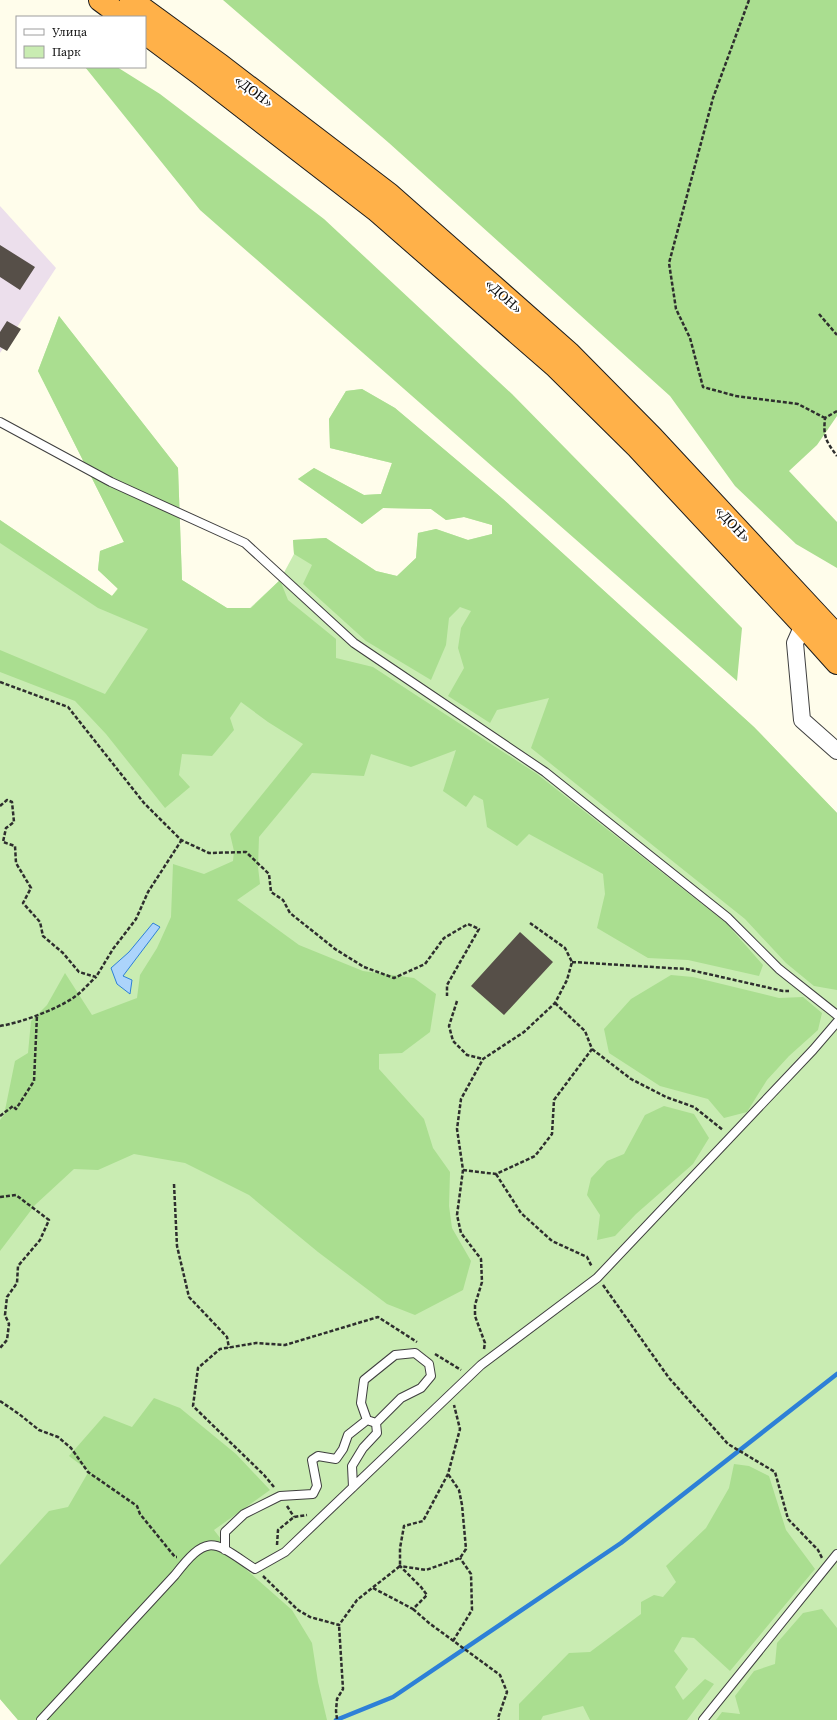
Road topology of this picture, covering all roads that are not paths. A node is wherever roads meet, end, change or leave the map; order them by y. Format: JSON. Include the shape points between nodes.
{"nodes":[{"id":1,"x":100,"y":0,"type":"edge"},
{"id":2,"x":131,"y":0,"type":"edge"},
{"id":3,"x":122,"y":16,"type":"edge"},
{"id":4,"x":146,"y":34,"type":"edge"},
{"id":5,"x":0,"y":422,"type":"edge"},
{"id":6,"x":803,"y":625,"type":"junction"},
{"id":7,"x":837,"y":636,"type":"edge"},
{"id":8,"x":837,"y":663,"type":"edge"},
{"id":9,"x":837,"y":751,"type":"edge"},
{"id":10,"x":837,"y":1015,"type":"edge"},
{"id":11,"x":837,"y":1022,"type":"edge"},
{"id":12,"x":367,"y":1420,"type":"junction"},
{"id":13,"x":376,"y":1423,"type":"junction"},
{"id":14,"x":353,"y":1487,"type":"junction"},
{"id":15,"x":226,"y":1550,"type":"junction"},
{"id":16,"x":837,"y":1554,"type":"edge"},
{"id":17,"x":41,"y":1720,"type":"edge"},
{"id":18,"x":703,"y":1720,"type":"edge"}],
"edges":[{"from":1,"to":3,"type":"highway"},
{"from":2,"to":7,"type":"highway","name":"«ДОН»","via":[[389,194],[569,353],[652,437]]},
{"from":4,"to":6,"type":"highway","name":"«ДОН»","via":[[376,210],[556,366],[638,448]]},
{"from":5,"to":10,"type":"lane","via":[[111,482],[245,543],[354,643],[545,772],[728,918],[779,969]]},
{"from":6,"to":8,"type":"highway","name":"«ДОН»"},
{"from":6,"to":9,"type":"street","via":[[796,643],[802,720]]},
{"from":11,"to":14,"type":"lane","via":[[597,1278],[481,1365]]},
{"from":12,"to":13,"type":"lane"},
{"from":12,"to":13,"type":"lane","via":[[361,1403],[364,1380],[395,1355],[416,1353],[429,1364],[430,1376],[421,1388],[402,1398]]},
{"from":12,"to":15,"type":"lane","via":[[348,1435],[344,1449],[336,1459],[318,1456],[312,1460],[317,1486],[313,1494],[280,1496],[244,1514],[226,1532]]},
{"from":13,"to":14,"type":"lane","via":[[377,1433],[363,1448],[352,1466]]},
{"from":14,"to":15,"type":"lane","via":[[285,1552],[255,1569]]},
{"from":15,"to":17,"type":"lane","via":[[214,1544],[204,1546],[189,1557]]},
{"from":16,"to":18,"type":"lane"}]}
